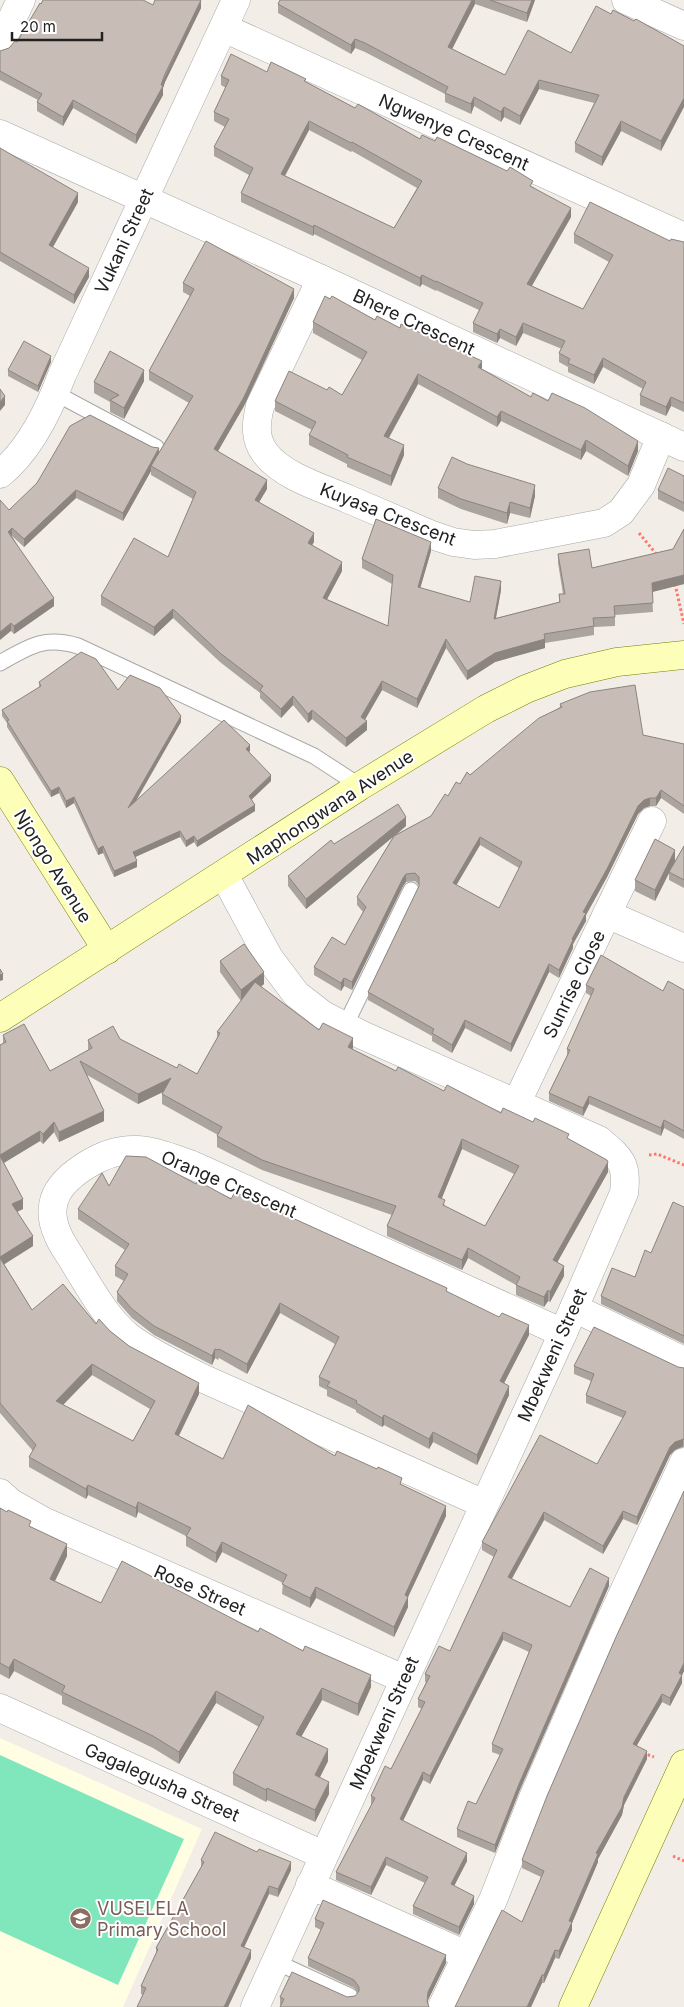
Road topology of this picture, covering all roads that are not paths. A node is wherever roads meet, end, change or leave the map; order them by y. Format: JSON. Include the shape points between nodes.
{"nodes":[{"id":1,"x":21,"y":0,"type":"edge"},
{"id":2,"x":236,"y":0,"type":"edge"},
{"id":3,"x":626,"y":0,"type":"edge"},
{"id":4,"x":684,"y":26,"type":"edge"},
{"id":5,"x":224,"y":28,"type":"junction"},
{"id":6,"x":0,"y":44,"type":"edge"},
{"id":7,"x":0,"y":134,"type":"edge"},
{"id":8,"x":143,"y":199,"type":"junction"},
{"id":9,"x":684,"y":236,"type":"edge"},
{"id":10,"x":321,"y":279,"type":"junction"},
{"id":11,"x":55,"y":393,"type":"junction"},
{"id":12,"x":673,"y":442,"type":"edge"},
{"id":13,"x":156,"y":447,"type":"edge"},
{"id":14,"x":0,"y":474,"type":"edge"},
{"id":15,"x":684,"y":655,"type":"edge"},
{"id":16,"x":0,"y":663,"type":"edge"},
{"id":17,"x":0,"y":781,"type":"edge"},
{"id":18,"x":360,"y":786,"type":"junction"},
{"id":19,"x":652,"y":821,"type":"dead end"},
{"id":20,"x":224,"y":875,"type":"junction"},
{"id":21,"x":412,"y":890,"type":"dead end"},
{"id":22,"x":608,"y":914,"type":"junction"},
{"id":23,"x":684,"y":948,"type":"edge"},
{"id":24,"x":107,"y":950,"type":"junction"},
{"id":25,"x":0,"y":1018,"type":"edge"},
{"id":26,"x":345,"y":1026,"type":"junction"},
{"id":27,"x":517,"y":1102,"type":"junction"},
{"id":28,"x":574,"y":1308,"type":"junction"},
{"id":29,"x":563,"y":1334,"type":"junction"},
{"id":30,"x":684,"y":1361,"type":"edge"},
{"id":31,"x":684,"y":1462,"type":"edge"},
{"id":32,"x":0,"y":1493,"type":"edge"},
{"id":33,"x":484,"y":1504,"type":"junction"},
{"id":34,"x":404,"y":1679,"type":"junction"},
{"id":35,"x":0,"y":1708,"type":"edge"},
{"id":36,"x":684,"y":1764,"type":"edge"},
{"id":37,"x":323,"y":1855,"type":"junction"},
{"id":38,"x":310,"y":1885,"type":"junction"},
{"id":39,"x":466,"y":1955,"type":"junction"},
{"id":40,"x":276,"y":1962,"type":"junction"},
{"id":41,"x":350,"y":1996,"type":"edge"},
{"id":42,"x":255,"y":2007,"type":"edge"},
{"id":43,"x":442,"y":2007,"type":"edge"},
{"id":44,"x":573,"y":2007,"type":"edge"}],
"edges":[{"from":1,"to":6,"type":"street"},
{"from":2,"to":5,"type":"street","name":"Vukani Street"},
{"from":3,"to":4,"type":"street"},
{"from":5,"to":8,"type":"street","name":"Vukani Street"},
{"from":5,"to":9,"type":"street","name":"Ngwenye Crescent"},
{"from":7,"to":8,"type":"street","name":"Bhere Crescent"},
{"from":8,"to":10,"type":"street","name":"Bhere Crescent"},
{"from":8,"to":11,"type":"street","name":"Vukani Street"},
{"from":10,"to":12,"type":"street","name":"Bhere Crescent"},
{"from":10,"to":12,"type":"street","name":"Kuyasa Crescent","via":[[260,406],[256,423],[258,439],[265,454],[301,479],[432,535],[474,545],[496,544],[604,523],[621,512]]},
{"from":11,"to":13,"type":"lane"},
{"from":11,"to":14,"type":"street","name":"Vukani Street","via":[[33,437]]},
{"from":15,"to":18,"type":"street","name":"Maphongwana Avenue","via":[[617,662],[565,674],[526,689],[486,709]]},
{"from":16,"to":18,"type":"lane","via":[[20,651],[49,641],[78,646],[314,756]]},
{"from":17,"to":24,"type":"street","name":"Njongo Avenue"},
{"from":18,"to":20,"type":"street","name":"Maphongwana Avenue"},
{"from":19,"to":22,"type":"street"},
{"from":20,"to":24,"type":"street","name":"Maphongwana Avenue"},
{"from":20,"to":26,"type":"street","name":"Mbekweni Street","via":[[269,958],[296,994],[323,1015]]},
{"from":21,"to":26,"type":"lane"},
{"from":22,"to":23,"type":"street","name":"Sunrise Close"},
{"from":22,"to":27,"type":"street","name":"Sunrise Close"},
{"from":24,"to":25,"type":"street","name":"Maphongwana Avenue"},
{"from":26,"to":27,"type":"street","name":"Mbekweni Street"},
{"from":27,"to":28,"type":"street","name":"Mbekweni Street","via":[[599,1140],[619,1156],[626,1176],[624,1193]]},
{"from":28,"to":29,"type":"street","name":"Mbekweni Street"},
{"from":28,"to":30,"type":"street"},
{"from":29,"to":33,"type":"street","name":"Mbekweni Street"},
{"from":29,"to":33,"type":"street","name":"Orange Crescent","via":[[192,1165],[154,1151],[125,1149],[98,1157],[58,1190],[52,1219],[58,1236],[105,1311],[129,1337],[202,1378]]},
{"from":31,"to":39,"type":"street","via":[[606,1631],[533,1798],[493,1900]]},
{"from":32,"to":34,"type":"street","name":"Rose Street","via":[[43,1521]]},
{"from":33,"to":34,"type":"street","name":"Mbekweni Street"},
{"from":34,"to":37,"type":"street","name":"Mbekweni Street"},
{"from":35,"to":37,"type":"street","name":"Gagalegusha Street"},
{"from":36,"to":44,"type":"street"},
{"from":37,"to":38,"type":"street","name":"Mbekweni Street"},
{"from":38,"to":39,"type":"street"},
{"from":38,"to":40,"type":"street","name":"Mbekweni Street"},
{"from":39,"to":43,"type":"street"},
{"from":40,"to":41,"type":"lane"},
{"from":40,"to":42,"type":"street","name":"Mbekweni Street"}]}
